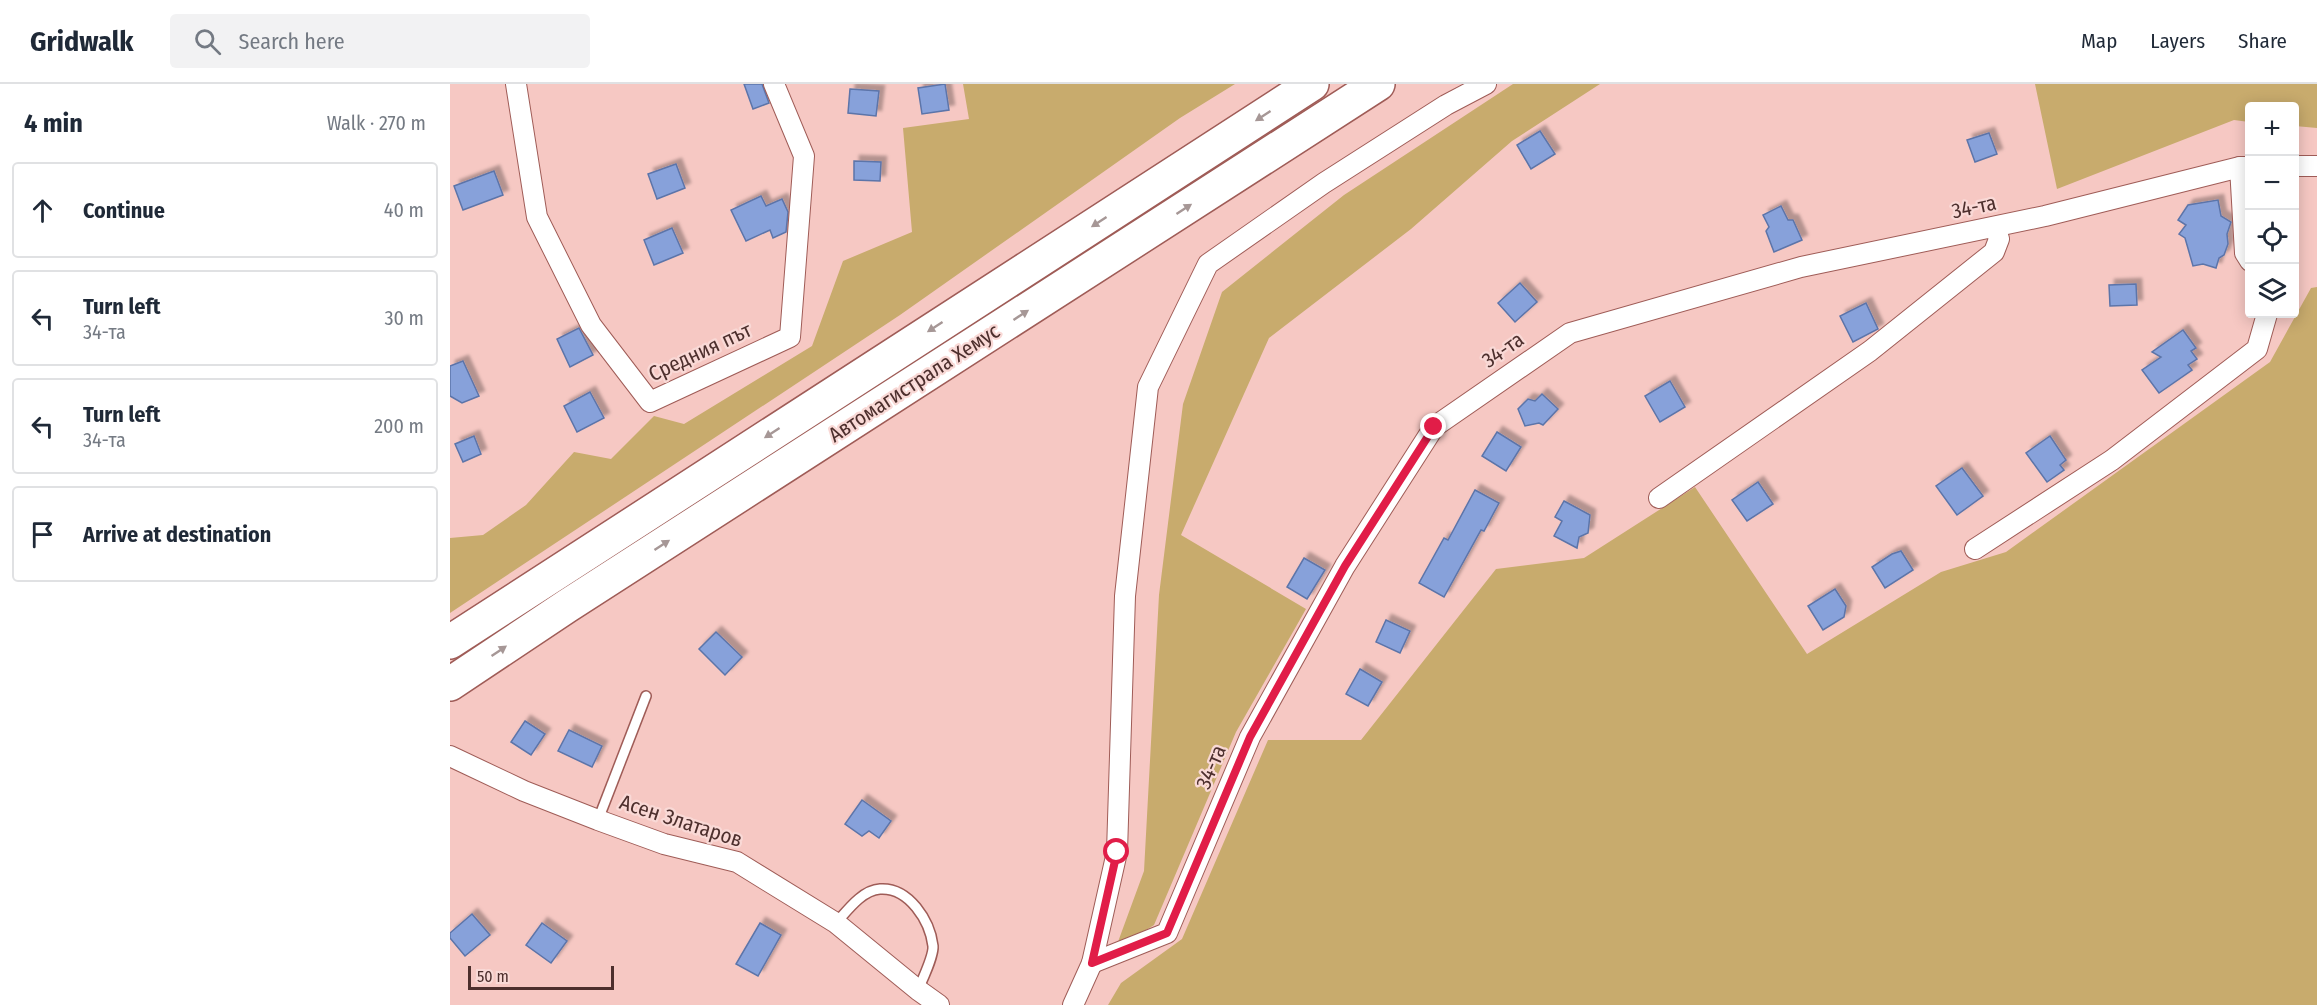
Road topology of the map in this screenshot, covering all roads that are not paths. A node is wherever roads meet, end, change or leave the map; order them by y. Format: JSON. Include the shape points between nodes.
{"nodes":[{"id":1,"x":516,"y":84,"type":"edge"},
{"id":2,"x":774,"y":84,"type":"edge"},
{"id":3,"x":1312,"y":84,"type":"edge"},
{"id":4,"x":1378,"y":84,"type":"edge"},
{"id":5,"x":1486,"y":84,"type":"edge"},
{"id":6,"x":2299,"y":166,"type":"edge"},
{"id":7,"x":2317,"y":166,"type":"edge"},
{"id":8,"x":2245,"y":167,"type":"edge"},
{"id":9,"x":1995,"y":227,"type":"junction"},
{"id":10,"x":2245,"y":254,"type":"edge"},
{"id":11,"x":2266,"y":318,"type":"edge"},
{"id":12,"x":1659,"y":498,"type":"dead end"},
{"id":13,"x":1975,"y":549,"type":"dead end"},
{"id":14,"x":450,"y":642,"type":"edge"},
{"id":15,"x":450,"y":684,"type":"edge"},
{"id":16,"x":646,"y":696,"type":"dead end"},
{"id":17,"x":450,"y":756,"type":"edge"},
{"id":18,"x":598,"y":820,"type":"junction"},
{"id":19,"x":836,"y":923,"type":"junction"},
{"id":20,"x":1092,"y":963,"type":"junction"},
{"id":21,"x":918,"y":990,"type":"junction"},
{"id":22,"x":939,"y":1005,"type":"edge"},
{"id":23,"x":1073,"y":1005,"type":"edge"}],
"edges":[{"from":1,"to":2,"type":"street","name":"Средния път","via":[[537,217],[591,325],[650,402],[790,337],[804,156]]},
{"from":3,"to":14,"type":"highway","name":"Автомагистрала Хемус","one_way":true},
{"from":15,"to":4,"type":"highway","name":"Автомагистрала Хемус","one_way":true},
{"from":5,"to":20,"type":"street","via":[[1324,183],[1208,264],[1148,387],[1125,596],[1117,852]]},
{"from":6,"to":7,"type":"street"},
{"from":8,"to":9,"type":"street","name":"34-та"},
{"from":8,"to":10,"type":"street","name":"34-та"},
{"from":9,"to":12,"type":"street","via":[[1999,239],[1994,252],[1870,351]]},
{"from":9,"to":20,"type":"street","name":"34-та","via":[[1801,267],[1570,333],[1434,427],[1345,566],[1250,737],[1167,933]]},
{"from":11,"to":13,"type":"street","via":[[2257,349],[2112,460]]},
{"from":16,"to":18,"type":"lane"},
{"from":17,"to":18,"type":"street","name":"Асен Златаров"},
{"from":18,"to":19,"type":"street","name":"Асен Златаров","via":[[663,844],[737,862]]},
{"from":19,"to":21,"type":"street","name":"Асен Златаров"},
{"from":19,"to":21,"type":"lane","via":[[860,898],[879,889],[899,893],[917,907],[934,948]]},
{"from":20,"to":23,"type":"street"},
{"from":21,"to":22,"type":"street","name":"Асен Златаров"}]}
